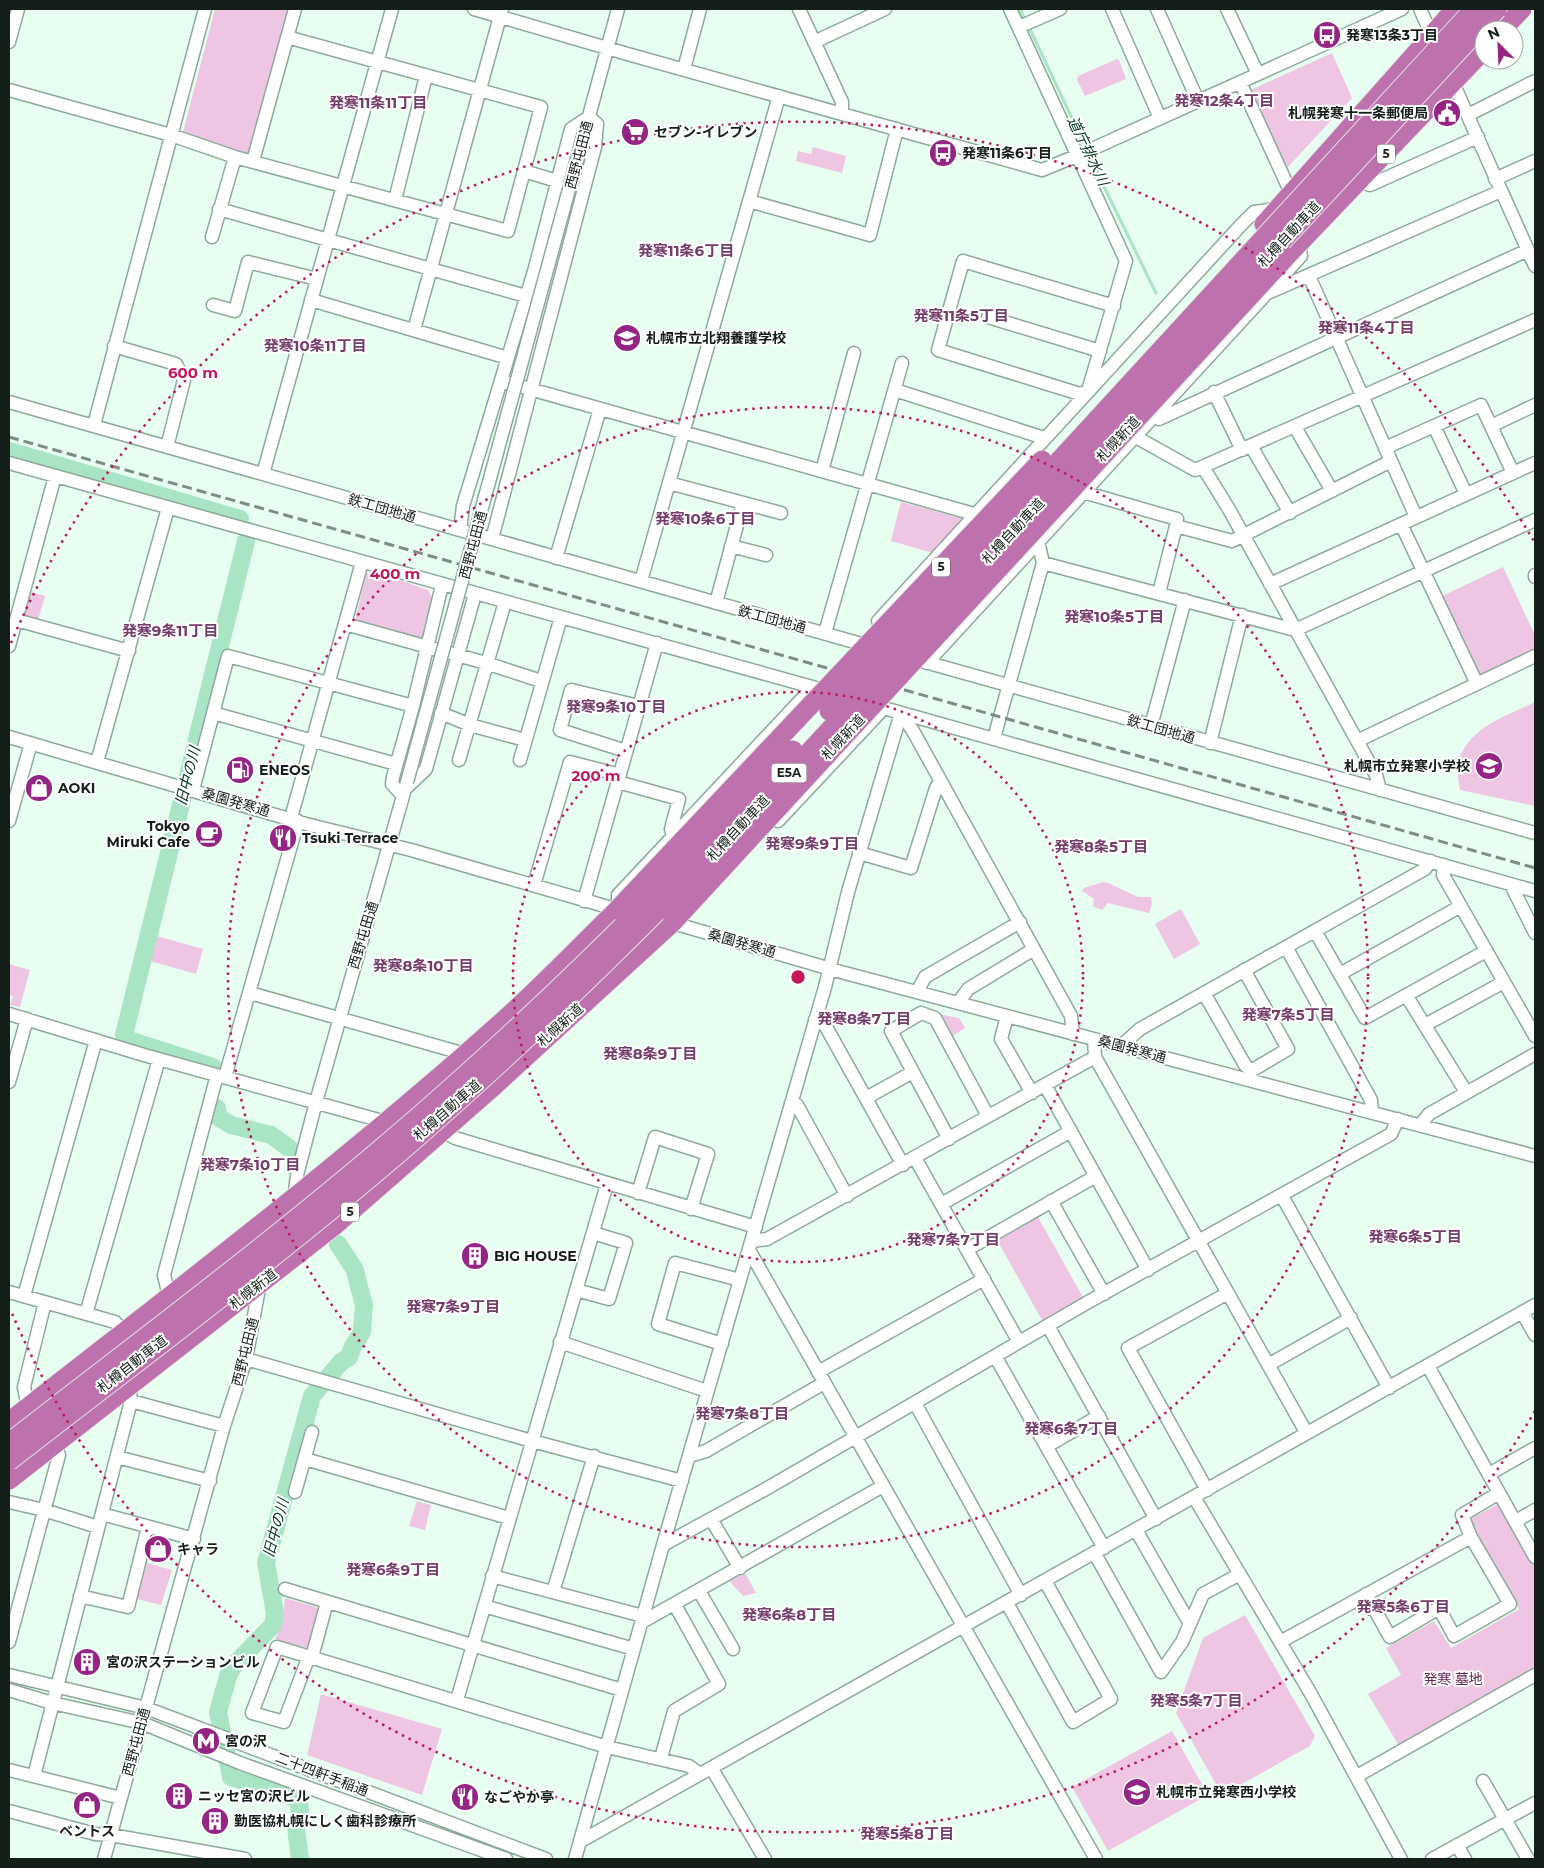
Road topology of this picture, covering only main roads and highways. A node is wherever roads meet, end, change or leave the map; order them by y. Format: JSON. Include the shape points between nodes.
{"nodes":[{"id":1,"x":1455,"y":9,"type":"edge"},
{"id":2,"x":1474,"y":9,"type":"edge"},
{"id":3,"x":1497,"y":9,"type":"edge"},
{"id":4,"x":1522,"y":9,"type":"edge"},
{"id":5,"x":1512,"y":20,"type":"edge"},
{"id":6,"x":1474,"y":61,"type":"edge"},
{"id":7,"x":9,"y":1422,"type":"edge"},
{"id":8,"x":9,"y":1443,"type":"edge"},
{"id":9,"x":9,"y":1461,"type":"edge"},
{"id":10,"x":9,"y":1480,"type":"edge"}],
"edges":[{"from":1,"to":7,"type":"highway","number":"5","bridge":true,"via":[[1264,224],[618,910],[507,1018],[386,1122],[295,1198]]},
{"from":2,"to":8,"type":"highway","name":"札樽自動車道","number":"E5A","bridge":true,"via":[[740,807],[629,921],[534,1012],[388,1143]]},
{"from":3,"to":9,"type":"highway","name":"札樽自動車道","number":"E5A","bridge":true,"via":[[736,832],[639,931],[545,1022],[397,1154],[306,1230]]},
{"from":4,"to":5,"type":"highway"},
{"from":6,"to":10,"type":"highway","name":"札幌新道","number":"5","bridge":true,"via":[[1293,250],[672,923],[334,1226],[259,1284],[130,1393],[56,1443]]}]}
